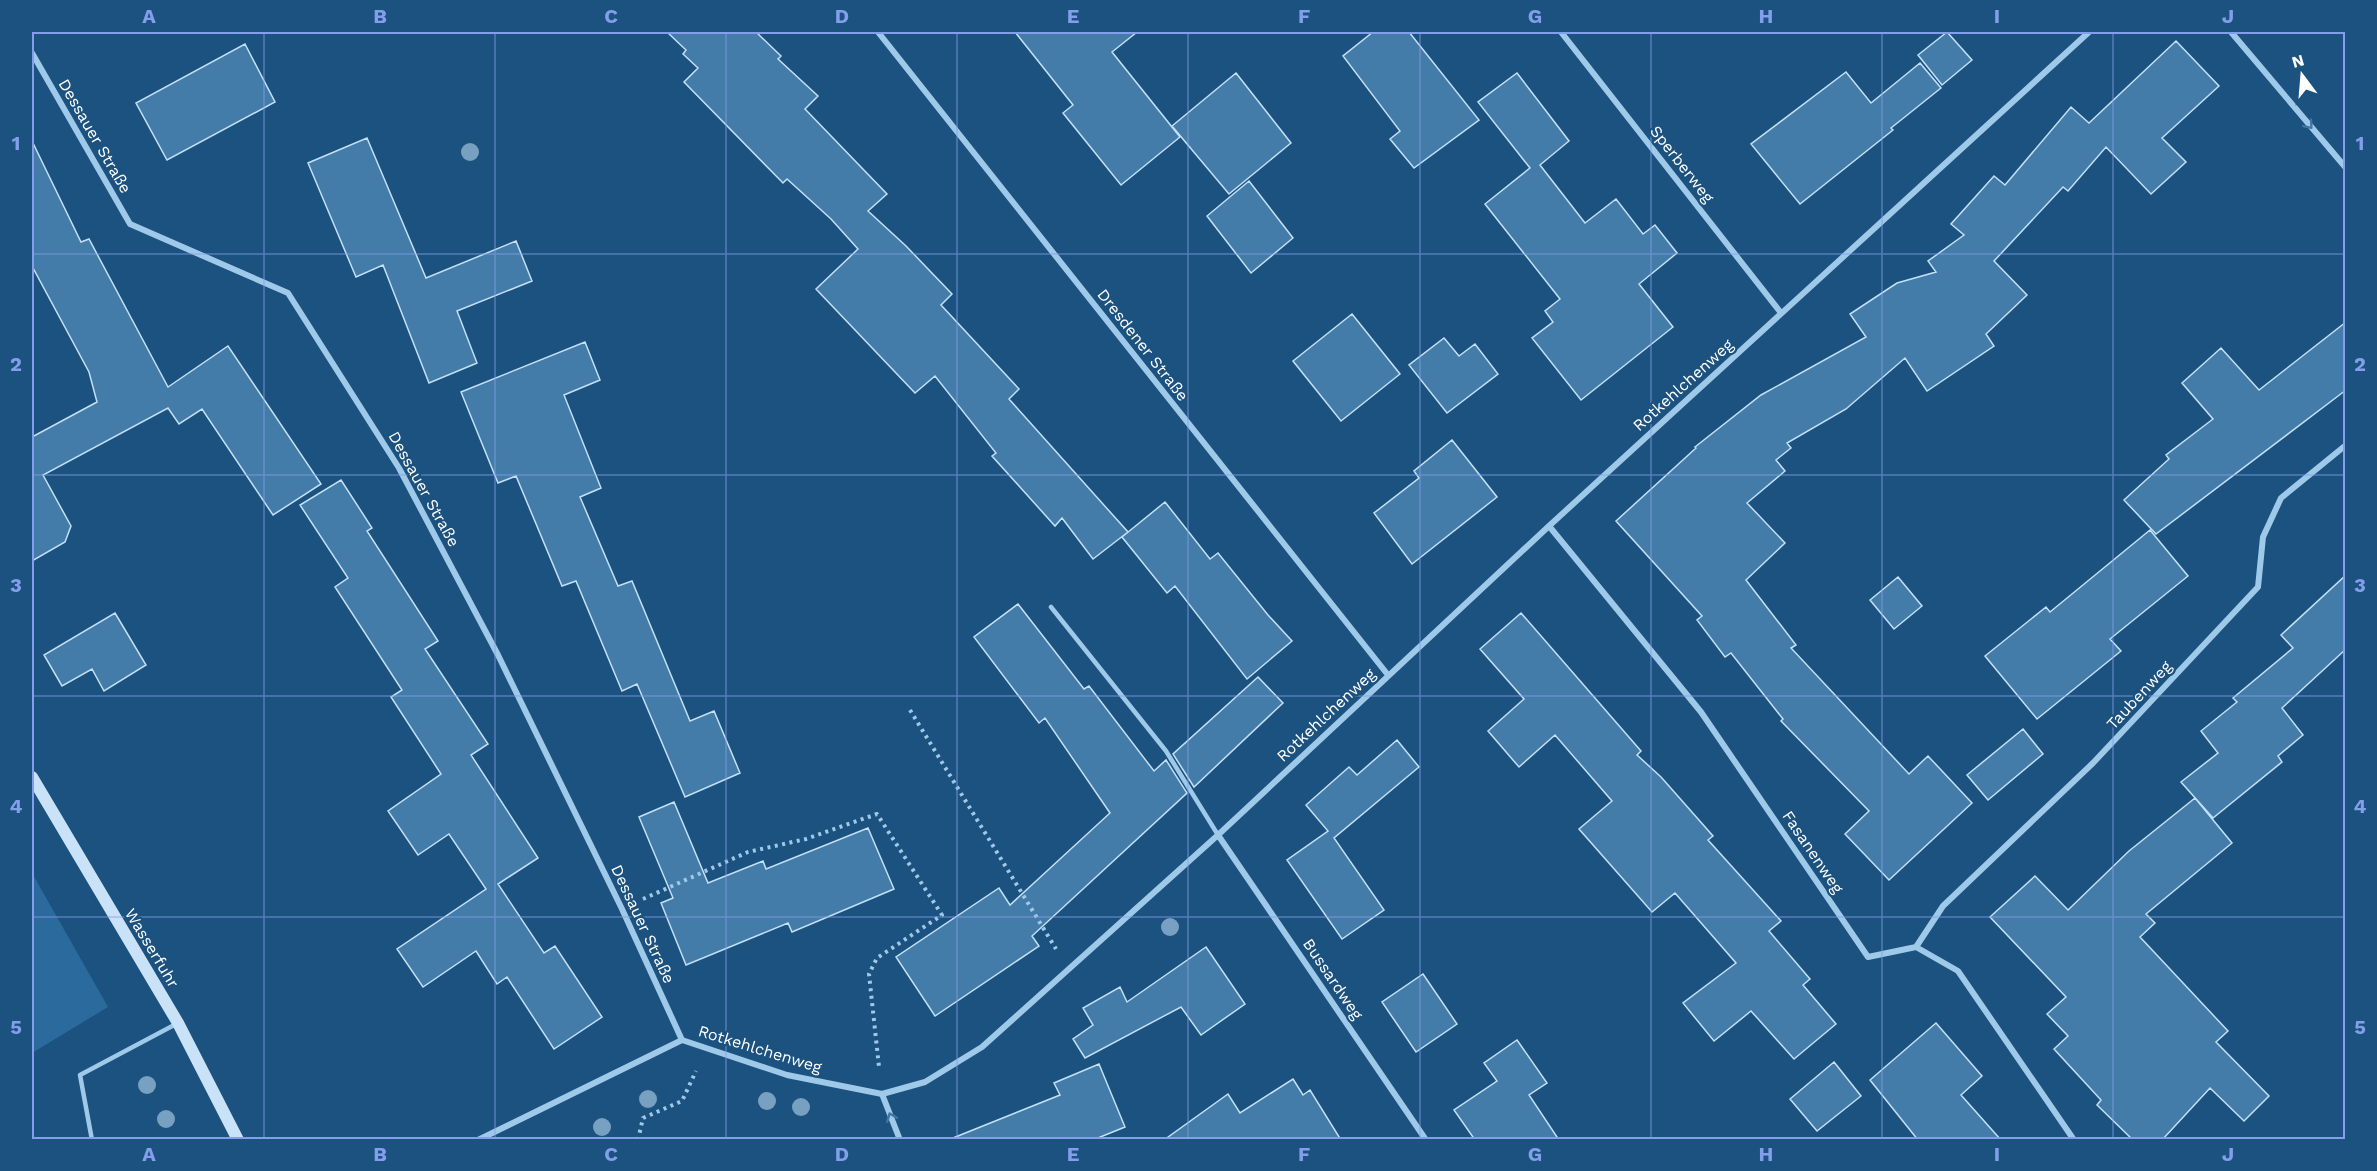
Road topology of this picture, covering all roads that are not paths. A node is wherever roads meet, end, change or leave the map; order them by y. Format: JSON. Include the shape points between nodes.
{"nodes":[{"id":1,"x":878,"y":32,"type":"edge"},
{"id":2,"x":1562,"y":32,"type":"edge"},
{"id":3,"x":2090,"y":32,"type":"edge"},
{"id":4,"x":2231,"y":32,"type":"edge"},
{"id":5,"x":32,"y":53,"type":"edge"},
{"id":6,"x":2346,"y":168,"type":"edge"},
{"id":7,"x":1782,"y":313,"type":"junction"},
{"id":8,"x":2346,"y":445,"type":"edge"},
{"id":9,"x":1549,"y":526,"type":"junction"},
{"id":10,"x":1051,"y":607,"type":"dead end"},
{"id":11,"x":1388,"y":675,"type":"junction"},
{"id":12,"x":32,"y":777,"type":"edge"},
{"id":13,"x":1218,"y":835,"type":"junction"},
{"id":14,"x":1916,"y":947,"type":"junction"},
{"id":15,"x":177,"y":1023,"type":"junction"},
{"id":16,"x":682,"y":1040,"type":"junction"},
{"id":17,"x":882,"y":1094,"type":"junction"},
{"id":18,"x":92,"y":1140,"type":"edge"},
{"id":19,"x":238,"y":1140,"type":"edge"},
{"id":20,"x":478,"y":1140,"type":"edge"},
{"id":21,"x":900,"y":1140,"type":"edge"},
{"id":22,"x":1426,"y":1140,"type":"edge"},
{"id":23,"x":2074,"y":1140,"type":"edge"}],
"edges":[{"from":1,"to":11,"type":"street","name":"Dresdener Straße"},
{"from":2,"to":7,"type":"street","name":"Sperberweg"},
{"from":3,"to":7,"type":"street","name":"Rotkehlchenweg"},
{"from":4,"to":6,"type":"street","one_way":true},
{"from":5,"to":16,"type":"street","name":"Dessauer Straße","via":[[130,224],[288,293],[399,468],[498,655]]},
{"from":7,"to":9,"type":"street","name":"Rotkehlchenweg"},
{"from":8,"to":14,"type":"street","name":"Taubenweg","via":[[2281,498],[2263,537],[2258,587],[2093,763],[1943,906]]},
{"from":9,"to":11,"type":"street","name":"Rotkehlchenweg"},
{"from":9,"to":14,"type":"street","name":"Fasanenweg","via":[[1701,712],[1868,957]]},
{"from":10,"to":13,"type":"lane","via":[[1166,751]]},
{"from":11,"to":13,"type":"street","name":"Rotkehlchenweg"},
{"from":12,"to":15,"type":"main road","name":"Wasserfuhr"},
{"from":13,"to":17,"type":"street","name":"Rotkehlchenweg","via":[[982,1047],[925,1082]]},
{"from":13,"to":22,"type":"street","name":"Bussardweg"},
{"from":14,"to":23,"type":"street","via":[[1958,971]]},
{"from":15,"to":18,"type":"lane","via":[[80,1075]]},
{"from":15,"to":19,"type":"main road","name":"Wasserfuhr"},
{"from":16,"to":17,"type":"street","name":"Rotkehlchenweg","via":[[787,1075]]},
{"from":16,"to":20,"type":"street","name":"Rotkehlchenweg"},
{"from":21,"to":17,"type":"street","one_way":true}]}
